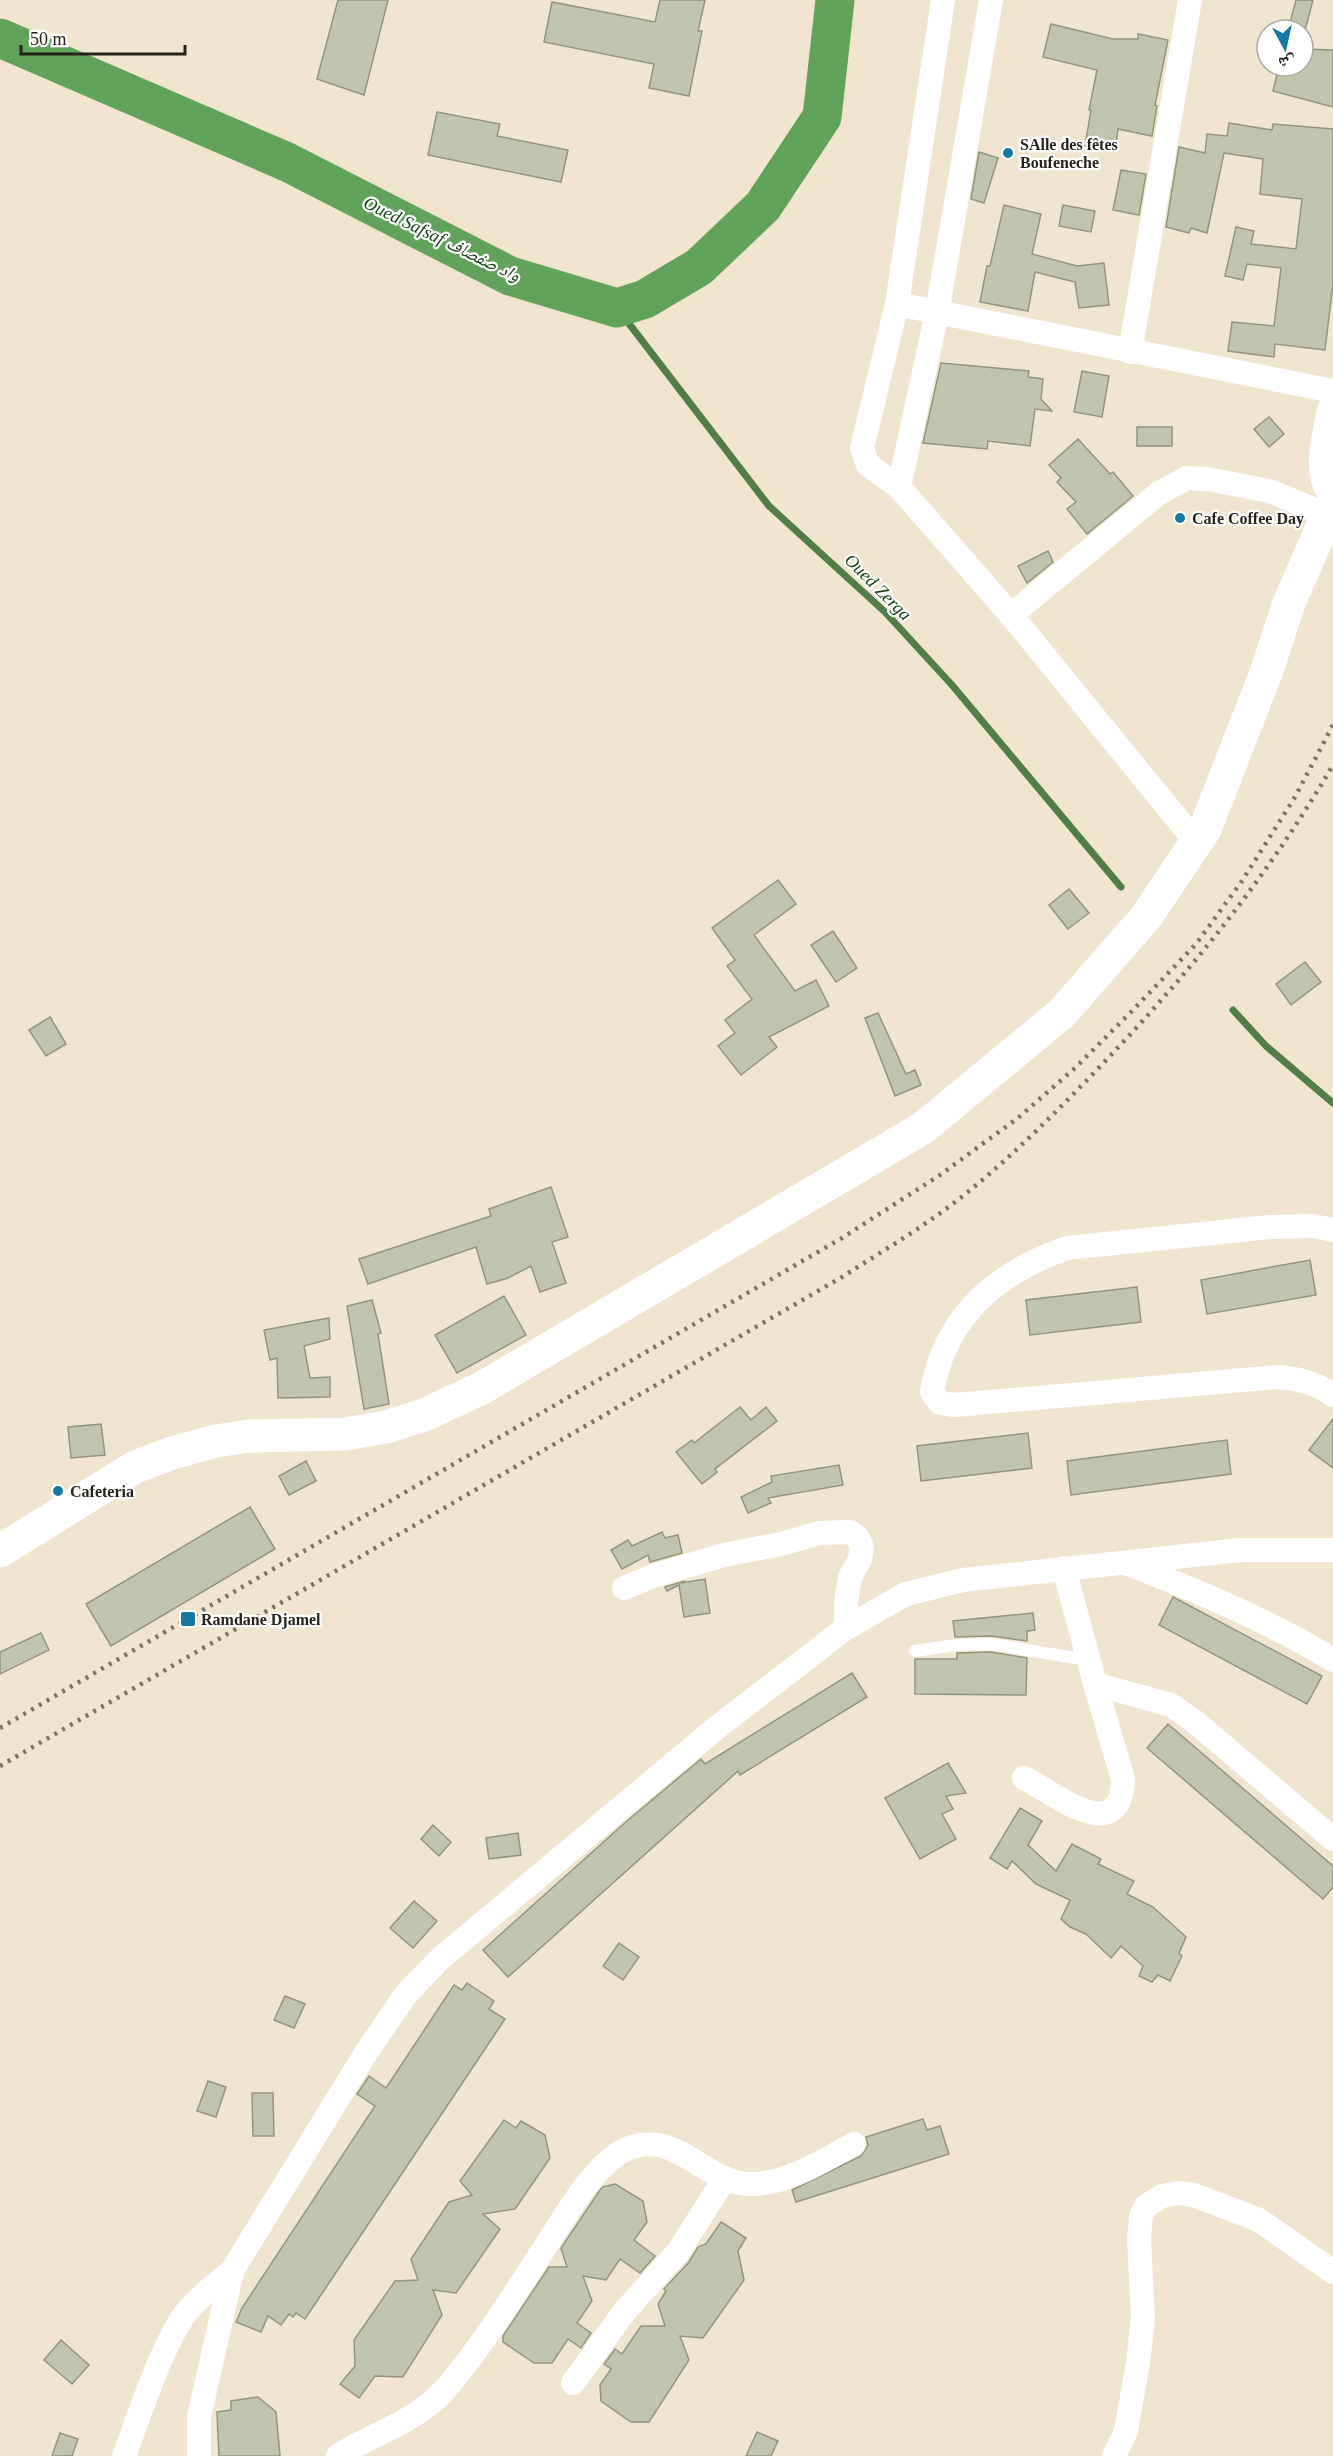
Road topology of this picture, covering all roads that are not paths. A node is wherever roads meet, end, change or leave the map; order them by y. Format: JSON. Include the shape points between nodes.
{"nodes":[{"id":1,"x":943,"y":0,"type":"edge"},
{"id":2,"x":992,"y":0,"type":"edge"},
{"id":3,"x":1190,"y":0,"type":"edge"},
{"id":4,"x":897,"y":304,"type":"junction"},
{"id":5,"x":937,"y":313,"type":"junction"},
{"id":6,"x":1130,"y":352,"type":"junction"},
{"id":7,"x":1333,"y":391,"type":"edge"},
{"id":8,"x":1333,"y":411,"type":"edge"},
{"id":9,"x":899,"y":487,"type":"junction"},
{"id":10,"x":1331,"y":503,"type":"edge"},
{"id":11,"x":1011,"y":615,"type":"junction"},
{"id":12,"x":1197,"y":843,"type":"junction"},
{"id":13,"x":1333,"y":1230,"type":"edge"},
{"id":14,"x":1333,"y":1395,"type":"edge"},
{"id":15,"x":1333,"y":1550,"type":"edge"},
{"id":16,"x":0,"y":1551,"type":"edge"},
{"id":17,"x":1120,"y":1561,"type":"junction"},
{"id":18,"x":1064,"y":1568,"type":"junction"},
{"id":19,"x":624,"y":1588,"type":"dead end"},
{"id":20,"x":846,"y":1628,"type":"junction"},
{"id":21,"x":915,"y":1651,"type":"dead end"},
{"id":22,"x":1087,"y":1660,"type":"junction"},
{"id":23,"x":1333,"y":1660,"type":"edge"},
{"id":24,"x":1095,"y":1684,"type":"junction"},
{"id":25,"x":1024,"y":1778,"type":"dead end"},
{"id":26,"x":1333,"y":1839,"type":"edge"},
{"id":27,"x":854,"y":2145,"type":"dead end"},
{"id":28,"x":725,"y":2178,"type":"junction"},
{"id":29,"x":232,"y":2271,"type":"junction"},
{"id":30,"x":1333,"y":2272,"type":"edge"},
{"id":31,"x":573,"y":2383,"type":"dead end"},
{"id":32,"x":124,"y":2456,"type":"edge"},
{"id":33,"x":199,"y":2456,"type":"edge"},
{"id":34,"x":338,"y":2456,"type":"edge"},
{"id":35,"x":1114,"y":2456,"type":"edge"}],
"edges":[{"from":1,"to":4,"type":"street"},
{"from":2,"to":5,"type":"street"},
{"from":3,"to":6,"type":"street"},
{"from":4,"to":5,"type":"street"},
{"from":4,"to":9,"type":"street","via":[[862,448],[868,465]]},
{"from":5,"to":6,"type":"street"},
{"from":5,"to":9,"type":"street"},
{"from":6,"to":7,"type":"street"},
{"from":8,"to":10,"type":"main road","via":[[1325,466]]},
{"from":9,"to":11,"type":"street"},
{"from":10,"to":11,"type":"street","via":[[1237,483],[1187,478],[1159,493]]},
{"from":10,"to":12,"type":"main road"},
{"from":11,"to":12,"type":"street"},
{"from":12,"to":16,"type":"main road","via":[[1146,917],[1062,1013],[923,1128],[837,1180],[482,1388],[424,1415],[345,1434],[249,1436],[172,1454],[135,1467]]},
{"from":13,"to":14,"type":"street","via":[[1313,1226],[1270,1227],[1067,1248],[1043,1256],[1001,1279],[962,1319],[935,1373],[932,1392],[940,1403],[955,1405],[1278,1377],[1300,1379]]},
{"from":15,"to":17,"type":"street","via":[[1240,1550]]},
{"from":17,"to":18,"type":"street"},
{"from":17,"to":23,"type":"street","via":[[1273,1626]]},
{"from":18,"to":20,"type":"street","via":[[963,1580],[906,1594]]},
{"from":18,"to":22,"type":"street"},
{"from":19,"to":20,"type":"street","via":[[724,1555],[819,1533],[850,1532],[862,1547],[850,1577]]},
{"from":20,"to":29,"type":"street","via":[[715,1729],[441,1958],[406,1994],[364,2055]]},
{"from":21,"to":22,"type":"lane","via":[[992,1644]]},
{"from":22,"to":24,"type":"street"},
{"from":24,"to":25,"type":"street","via":[[1123,1779],[1119,1804],[1101,1814],[1086,1811]]},
{"from":24,"to":26,"type":"street","via":[[1171,1705]]},
{"from":27,"to":28,"type":"street","via":[[766,2183],[747,2184]]},
{"from":28,"to":31,"type":"street","via":[[678,2252],[624,2312]]},
{"from":28,"to":34,"type":"street","via":[[663,2145],[632,2147],[618,2154],[573,2204],[483,2342],[447,2388],[419,2414]]},
{"from":29,"to":32,"type":"street","via":[[180,2321]]},
{"from":29,"to":33,"type":"street","via":[[199,2416]]},
{"from":30,"to":35,"type":"street","via":[[1259,2220],[1194,2195],[1162,2196],[1146,2206],[1139,2238],[1143,2318],[1136,2383],[1126,2431]]}]}
